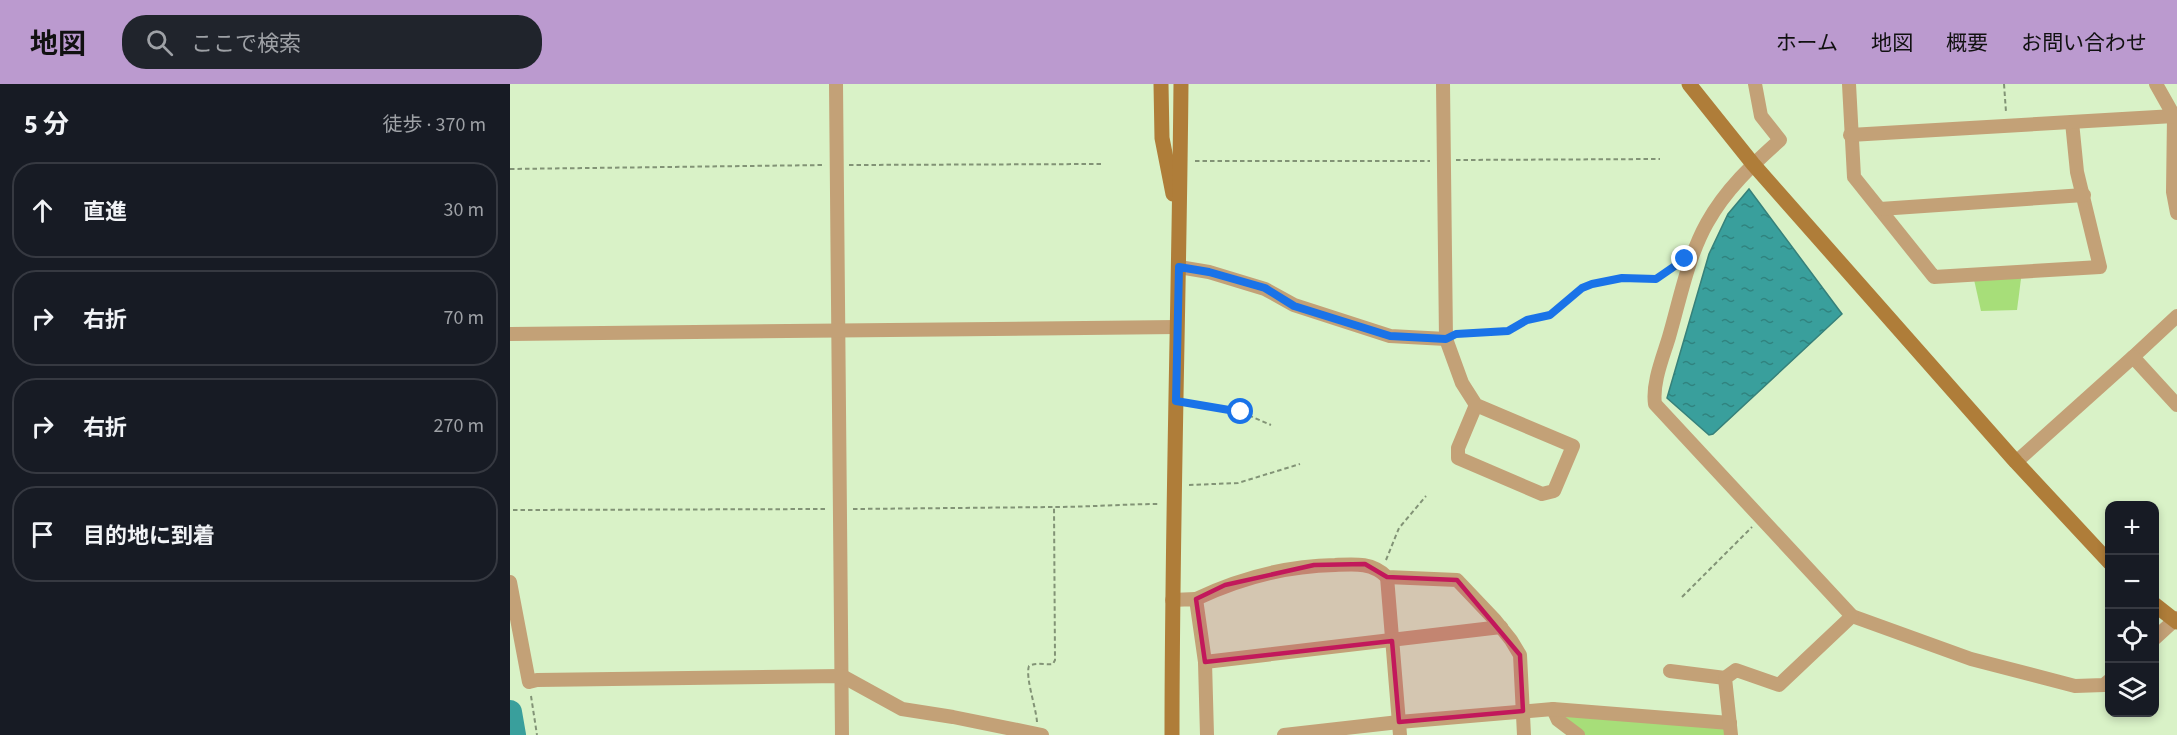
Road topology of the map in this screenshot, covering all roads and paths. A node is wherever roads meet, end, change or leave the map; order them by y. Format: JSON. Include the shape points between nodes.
{"nodes":[{"id":1,"x":836,"y":84,"type":"edge"},
{"id":2,"x":1161,"y":84,"type":"edge"},
{"id":3,"x":1181,"y":84,"type":"edge"},
{"id":4,"x":1443,"y":84,"type":"edge"},
{"id":5,"x":1689,"y":84,"type":"edge"},
{"id":6,"x":1755,"y":84,"type":"edge"},
{"id":7,"x":1848,"y":84,"type":"edge"},
{"id":8,"x":2004,"y":84,"type":"edge"},
{"id":9,"x":2156,"y":84,"type":"edge"},
{"id":10,"x":2174,"y":116,"type":"junction"},
{"id":11,"x":2072,"y":122,"type":"junction"},
{"id":12,"x":2007,"y":127,"type":"junction"},
{"id":13,"x":1850,"y":135,"type":"junction"},
{"id":14,"x":1660,"y":159,"type":"dead end"},
{"id":15,"x":1444,"y":160,"type":"junction"},
{"id":16,"x":1180,"y":162,"type":"junction"},
{"id":17,"x":1101,"y":164,"type":"dead end"},
{"id":18,"x":1753,"y":164,"type":"junction"},
{"id":19,"x":837,"y":165,"type":"junction"},
{"id":20,"x":510,"y":169,"type":"edge"},
{"id":21,"x":2084,"y":195,"type":"junction"},
{"id":22,"x":1880,"y":209,"type":"junction"},
{"id":23,"x":2177,"y":213,"type":"edge"},
{"id":24,"x":1693,"y":257,"type":"junction"},
{"id":25,"x":1180,"y":260,"type":"junction"},
{"id":26,"x":2177,"y":316,"type":"edge"},
{"id":27,"x":1177,"y":327,"type":"junction"},
{"id":28,"x":839,"y":332,"type":"junction"},
{"id":29,"x":510,"y":334,"type":"edge"},
{"id":30,"x":1446,"y":339,"type":"junction"},
{"id":31,"x":2133,"y":357,"type":"junction"},
{"id":32,"x":1176,"y":401,"type":"junction"},
{"id":33,"x":1476,"y":405,"type":"junction"},
{"id":34,"x":2177,"y":405,"type":"edge"},
{"id":35,"x":1271,"y":425,"type":"dead end"},
{"id":36,"x":2016,"y":462,"type":"junction"},
{"id":37,"x":1300,"y":464,"type":"dead end"},
{"id":38,"x":1174,"y":486,"type":"junction"},
{"id":39,"x":1426,"y":496,"type":"dead end"},
{"id":40,"x":1174,"y":505,"type":"junction"},
{"id":41,"x":1054,"y":507,"type":"junction"},
{"id":42,"x":841,"y":509,"type":"junction"},
{"id":43,"x":513,"y":510,"type":"dead end"},
{"id":44,"x":1761,"y":518,"type":"junction"},
{"id":45,"x":2105,"y":559,"type":"edge"},
{"id":46,"x":1384,"y":574,"type":"junction"},
{"id":47,"x":510,"y":582,"type":"edge"},
{"id":48,"x":1682,"y":597,"type":"dead end"},
{"id":49,"x":1196,"y":599,"type":"junction"},
{"id":50,"x":1172,"y":600,"type":"junction"},
{"id":51,"x":2159,"y":608,"type":"edge"},
{"id":52,"x":1852,"y":616,"type":"junction"},
{"id":53,"x":2176,"y":621,"type":"edge"},
{"id":54,"x":1501,"y":627,"type":"junction"},
{"id":55,"x":2159,"y":635,"type":"edge"},
{"id":56,"x":1392,"y":641,"type":"junction"},
{"id":57,"x":1205,"y":662,"type":"junction"},
{"id":58,"x":1670,"y":671,"type":"dead end"},
{"id":59,"x":843,"y":676,"type":"junction"},
{"id":60,"x":1725,"y":678,"type":"junction"},
{"id":61,"x":529,"y":682,"type":"junction"},
{"id":62,"x":2105,"y":684,"type":"edge"},
{"id":63,"x":1553,"y":709,"type":"junction"},
{"id":64,"x":1523,"y":711,"type":"junction"},
{"id":65,"x":1400,"y":728,"type":"edge"},
{"id":66,"x":1730,"y":729,"type":"edge"},
{"id":67,"x":1039,"y":734,"type":"edge"},
{"id":68,"x":537,"y":735,"type":"edge"},
{"id":69,"x":843,"y":735,"type":"edge"},
{"id":70,"x":1172,"y":735,"type":"edge"},
{"id":71,"x":1207,"y":735,"type":"edge"},
{"id":72,"x":1284,"y":735,"type":"edge"},
{"id":73,"x":1524,"y":735,"type":"edge"},
{"id":74,"x":1578,"y":735,"type":"edge"}],
"edges":[{"from":1,"to":19,"type":"street"},
{"from":2,"to":25,"type":"street","via":[[1162,138],[1173,190]]},
{"from":3,"to":16,"type":"street"},
{"from":4,"to":15,"type":"street"},
{"from":5,"to":18,"type":"street"},
{"from":6,"to":18,"type":"street","via":[[1761,116],[1780,140]]},
{"from":7,"to":13,"type":"street"},
{"from":8,"to":12,"type":"path"},
{"from":9,"to":10,"type":"street"},
{"from":10,"to":11,"type":"street"},
{"from":10,"to":23,"type":"street","via":[[2173,192]]},
{"from":11,"to":12,"type":"street"},
{"from":11,"to":21,"type":"street","via":[[2077,172]]},
{"from":12,"to":13,"type":"street"},
{"from":13,"to":22,"type":"street","via":[[1854,177]]},
{"from":14,"to":15,"type":"path"},
{"from":15,"to":16,"type":"path"},
{"from":15,"to":30,"type":"street"},
{"from":16,"to":25,"type":"street"},
{"from":17,"to":19,"type":"path"},
{"from":18,"to":24,"type":"street","via":[[1737,179],[1706,224]]},
{"from":18,"to":36,"type":"street"},
{"from":19,"to":20,"type":"path"},
{"from":19,"to":28,"type":"street"},
{"from":21,"to":22,"type":"street"},
{"from":21,"to":22,"type":"street","via":[[2100,267],[1934,277]]},
{"from":24,"to":30,"type":"path","via":[[1656,279],[1622,278],[1592,284],[1550,315],[1527,320],[1508,331],[1456,334]]},
{"from":24,"to":44,"type":"street","via":[[1653,394],[1655,404]]},
{"from":25,"to":27,"type":"street"},
{"from":25,"to":30,"type":"street","via":[[1265,288],[1294,306],[1390,336]]},
{"from":26,"to":31,"type":"street"},
{"from":27,"to":28,"type":"street"},
{"from":27,"to":32,"type":"street"},
{"from":28,"to":29,"type":"street"},
{"from":28,"to":42,"type":"street"},
{"from":30,"to":33,"type":"street","via":[[1462,383]]},
{"from":31,"to":34,"type":"street"},
{"from":31,"to":36,"type":"street"},
{"from":32,"to":35,"type":"path","via":[[1233,410]]},
{"from":32,"to":38,"type":"street"},
{"from":33,"to":33,"type":"street","via":[[1458,448],[1458,458],[1542,494],[1554,491],[1573,446]]},
{"from":36,"to":45,"type":"street"},
{"from":37,"to":38,"type":"path","via":[[1238,483]]},
{"from":38,"to":40,"type":"street"},
{"from":39,"to":46,"type":"path","via":[[1400,528]]},
{"from":40,"to":41,"type":"path"},
{"from":40,"to":50,"type":"street"},
{"from":41,"to":42,"type":"path"},
{"from":41,"to":67,"type":"path","via":[[1055,660],[1050,664],[1035,663],[1027,672]]},
{"from":42,"to":43,"type":"path"},
{"from":42,"to":59,"type":"street"},
{"from":44,"to":48,"type":"path"},
{"from":44,"to":52,"type":"street"},
{"from":46,"to":49,"type":"street","via":[[1365,564],[1288,568],[1225,585]]},
{"from":46,"to":54,"type":"street","via":[[1457,580]]},
{"from":46,"to":56,"type":"street"},
{"from":47,"to":61,"type":"street"},
{"from":49,"to":50,"type":"street"},
{"from":49,"to":57,"type":"street"},
{"from":50,"to":70,"type":"street"},
{"from":51,"to":53,"type":"street"},
{"from":52,"to":60,"type":"street","via":[[1779,685],[1736,670]]},
{"from":52,"to":62,"type":"street","via":[[1971,659],[2075,686]]},
{"from":53,"to":55,"type":"street"},
{"from":54,"to":56,"type":"street"},
{"from":54,"to":64,"type":"street","via":[[1520,655]]},
{"from":56,"to":57,"type":"street"},
{"from":56,"to":65,"type":"street"},
{"from":57,"to":71,"type":"street"},
{"from":58,"to":60,"type":"street"},
{"from":59,"to":61,"type":"street"},
{"from":59,"to":67,"type":"street","via":[[902,709]]},
{"from":59,"to":69,"type":"street"},
{"from":60,"to":66,"type":"street"},
{"from":61,"to":68,"type":"path"},
{"from":63,"to":64,"type":"street"},
{"from":63,"to":66,"type":"street"},
{"from":63,"to":74,"type":"street","via":[[1558,720]]},
{"from":64,"to":65,"type":"street"},
{"from":64,"to":73,"type":"street"},
{"from":65,"to":72,"type":"street"}]}
